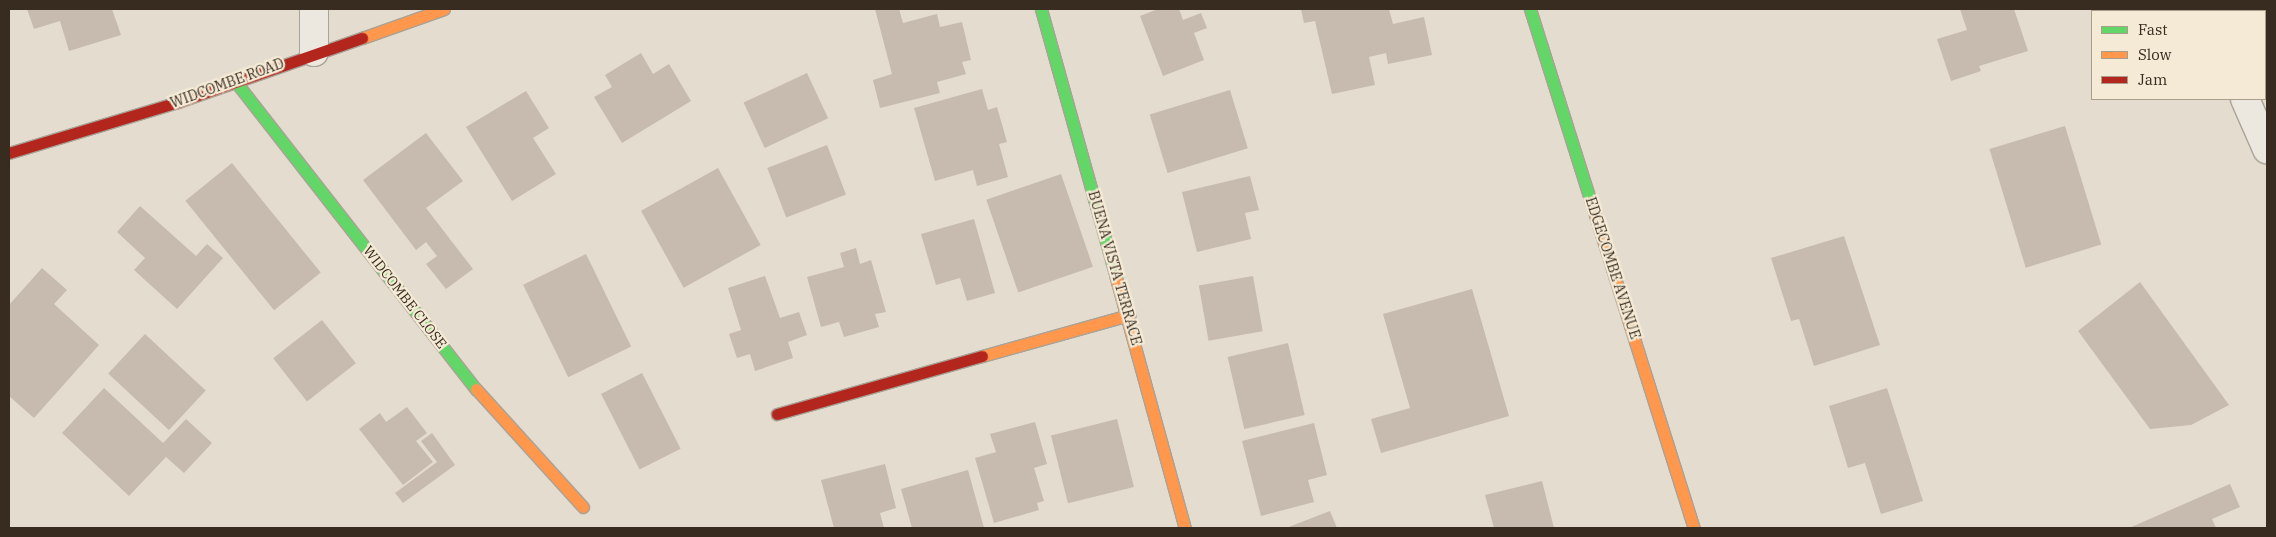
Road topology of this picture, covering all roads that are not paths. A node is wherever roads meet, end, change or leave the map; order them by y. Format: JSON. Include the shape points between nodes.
{"nodes":[{"id":1,"x":314,"y":9,"type":"edge"},
{"id":2,"x":444,"y":9,"type":"edge"},
{"id":3,"x":1041,"y":9,"type":"edge"},
{"id":4,"x":1530,"y":9,"type":"edge"},
{"id":5,"x":314,"y":52,"type":"junction"},
{"id":6,"x":235,"y":81,"type":"junction"},
{"id":7,"x":2245,"y":100,"type":"edge"},
{"id":8,"x":2267,"y":149,"type":"edge"},
{"id":9,"x":9,"y":153,"type":"edge"},
{"id":10,"x":1128,"y":315,"type":"junction"},
{"id":11,"x":777,"y":414,"type":"dead end"},
{"id":12,"x":582,"y":507,"type":"dead end"},
{"id":13,"x":1186,"y":528,"type":"edge"},
{"id":14,"x":1694,"y":528,"type":"edge"}],
"edges":[{"from":1,"to":5,"type":"street"},
{"from":2,"to":5,"type":"street","name":"WIDCOMBE ROAD"},
{"from":3,"to":10,"type":"street","name":"BUENA VISTA TERRACE"},
{"from":4,"to":14,"type":"street","name":"EDGECOMBE AVENUE"},
{"from":5,"to":6,"type":"street","name":"WIDCOMBE ROAD"},
{"from":6,"to":9,"type":"street","name":"WIDCOMBE ROAD"},
{"from":6,"to":12,"type":"street","name":"WIDCOMBE CLOSE","via":[[486,401]]},
{"from":7,"to":8,"type":"street"},
{"from":10,"to":11,"type":"street"},
{"from":10,"to":13,"type":"street","name":"BUENA VISTA TERRACE"}]}
